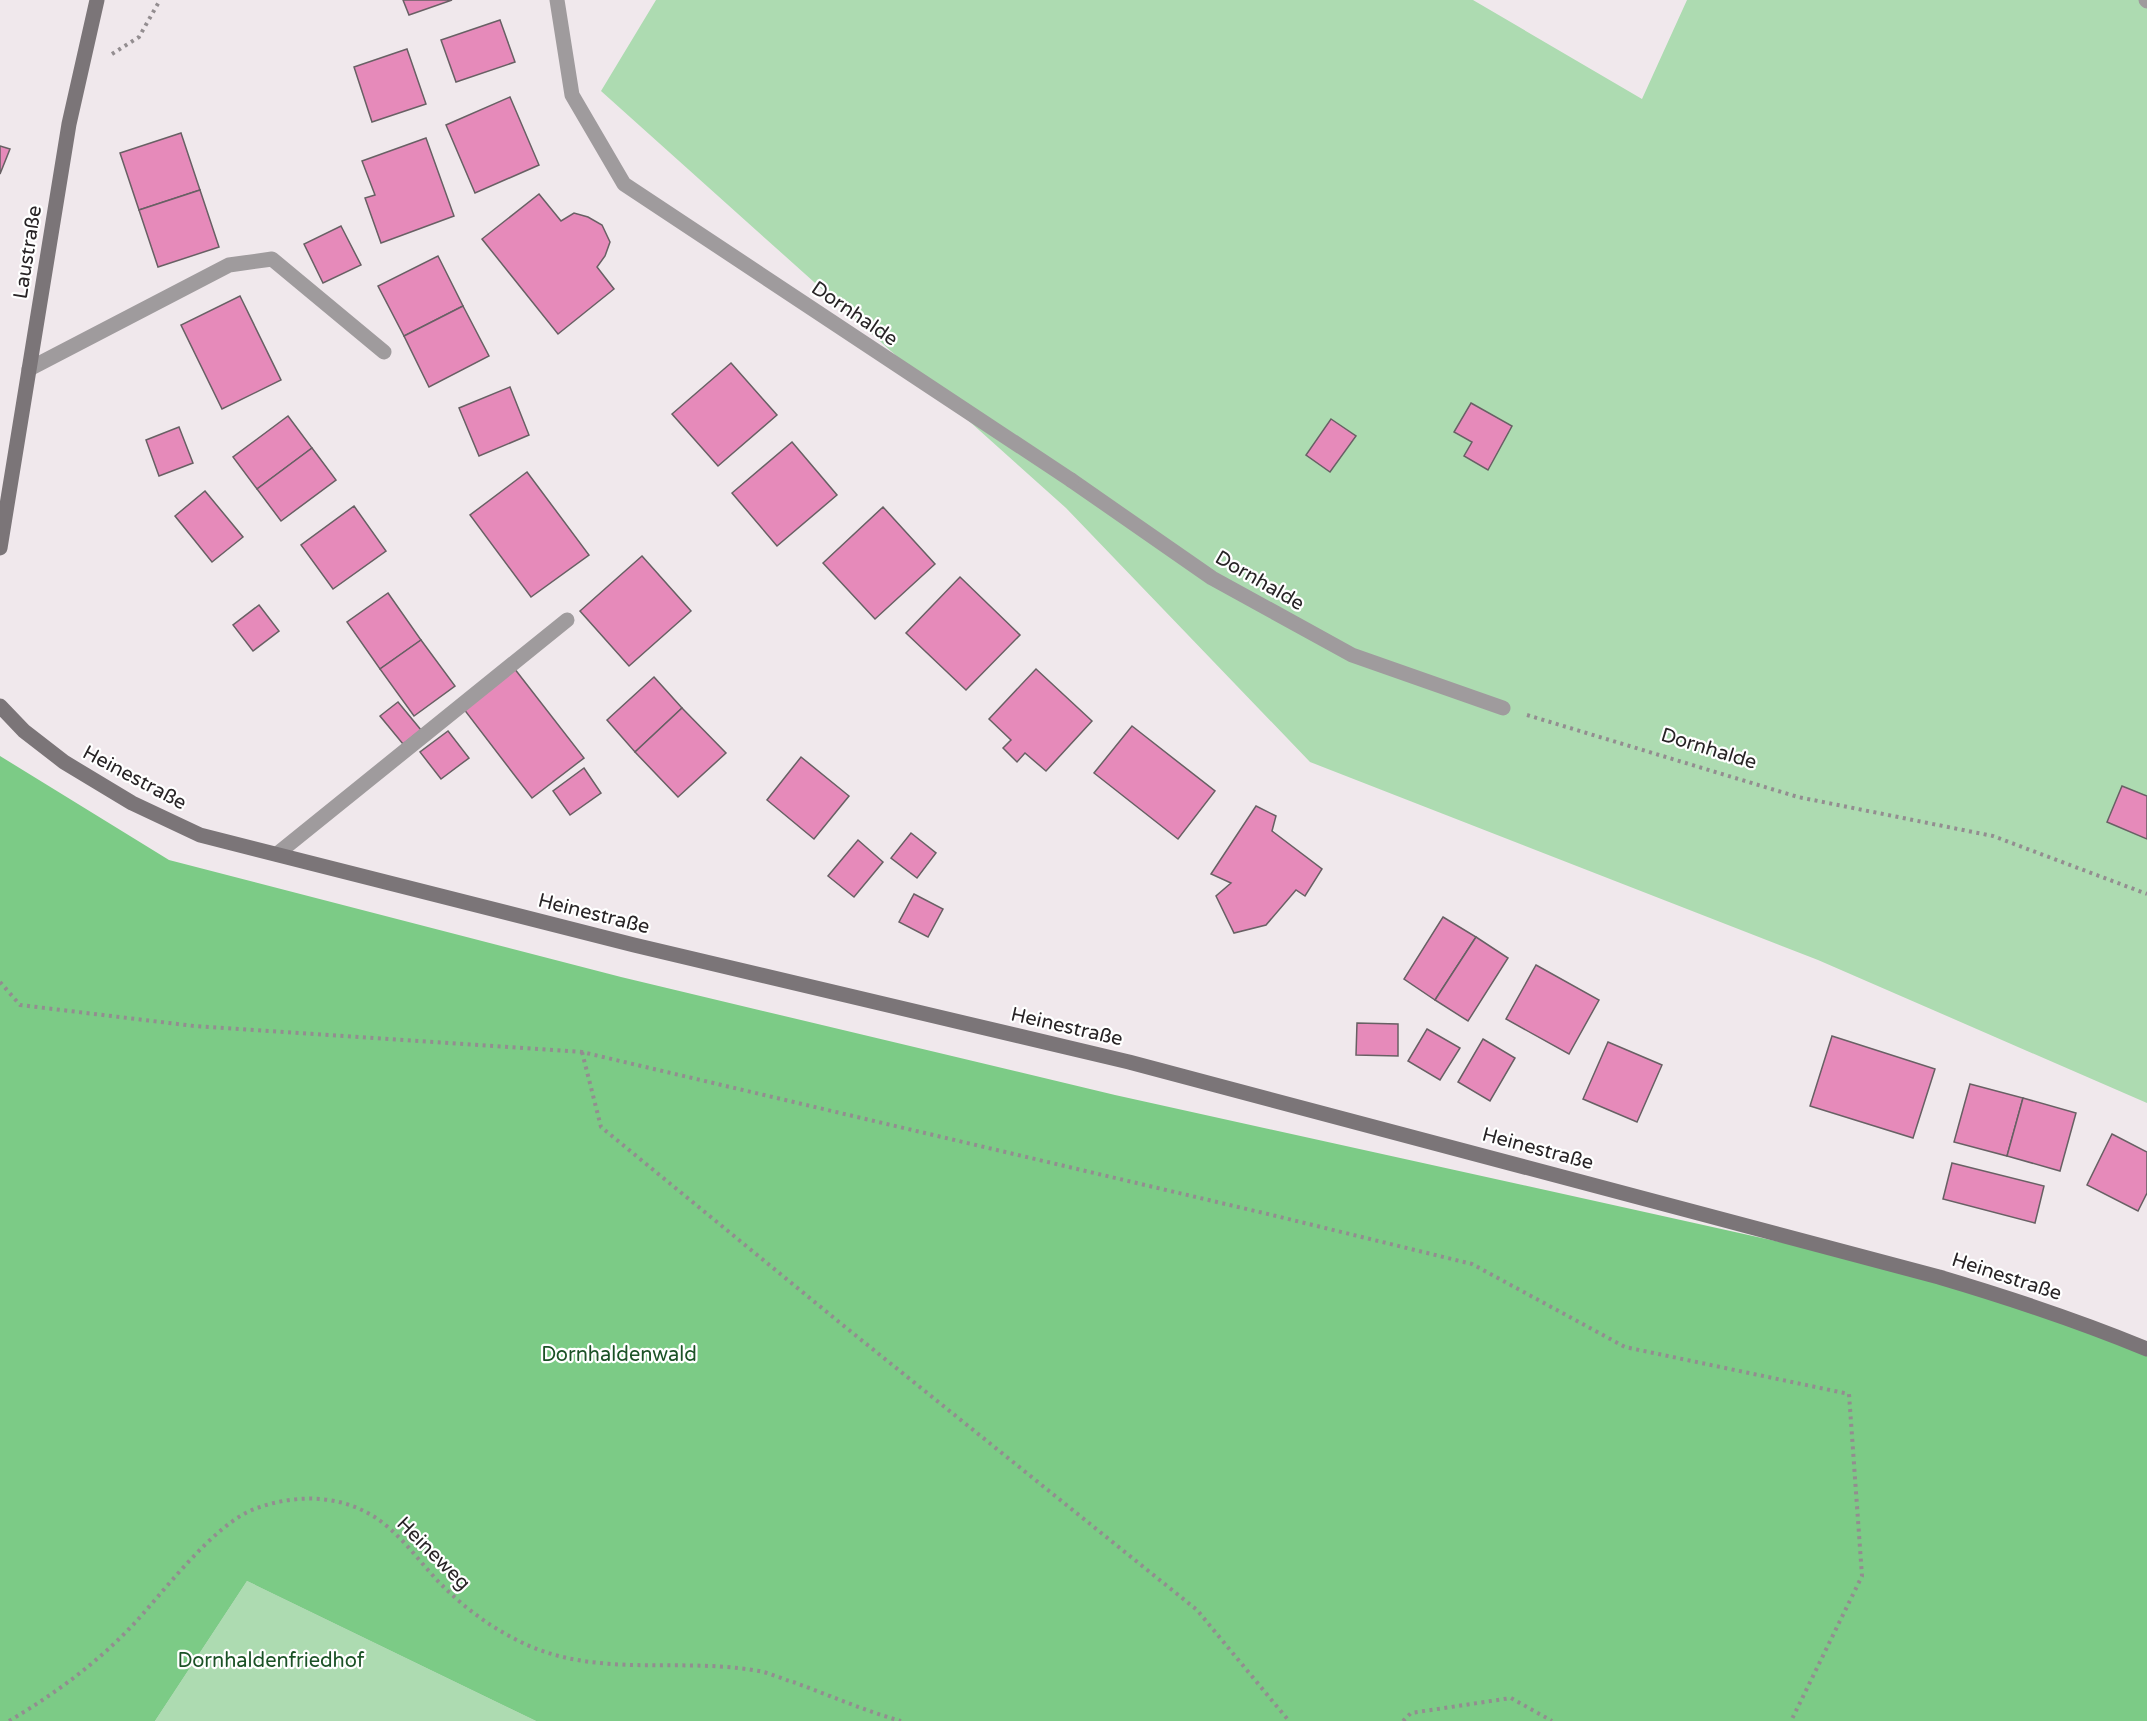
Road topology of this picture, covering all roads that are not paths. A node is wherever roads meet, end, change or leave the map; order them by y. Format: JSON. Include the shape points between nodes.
{"nodes":[{"id":1,"x":97,"y":0,"type":"edge"},
{"id":2,"x":557,"y":0,"type":"edge"},
{"id":3,"x":384,"y":352,"type":"dead end"},
{"id":4,"x":29,"y":369,"type":"junction"},
{"id":5,"x":0,"y":548,"type":"edge"},
{"id":6,"x":567,"y":620,"type":"dead end"},
{"id":7,"x":0,"y":706,"type":"edge"},
{"id":8,"x":1503,"y":708,"type":"road end"},
{"id":9,"x":277,"y":854,"type":"junction"},
{"id":10,"x":2147,"y":1349,"type":"edge"}],
"edges":[{"from":1,"to":4,"type":"main road","name":"Laustraße","via":[[69,124]]},
{"from":2,"to":8,"type":"street","name":"Dornhalde","via":[[572,95],[624,184],[1212,578],[1352,655]]},
{"from":3,"to":4,"type":"street","via":[[272,259],[229,265]]},
{"from":4,"to":5,"type":"main road","name":"Laustraße"},
{"from":6,"to":9,"type":"street"},
{"from":7,"to":9,"type":"main road","name":"Heinestraße","via":[[24,731],[64,762],[132,803],[200,835]]},
{"from":9,"to":10,"type":"main road","name":"Heinestraße","via":[[645,948],[1198,1080],[1939,1277],[2089,1325]]}]}
